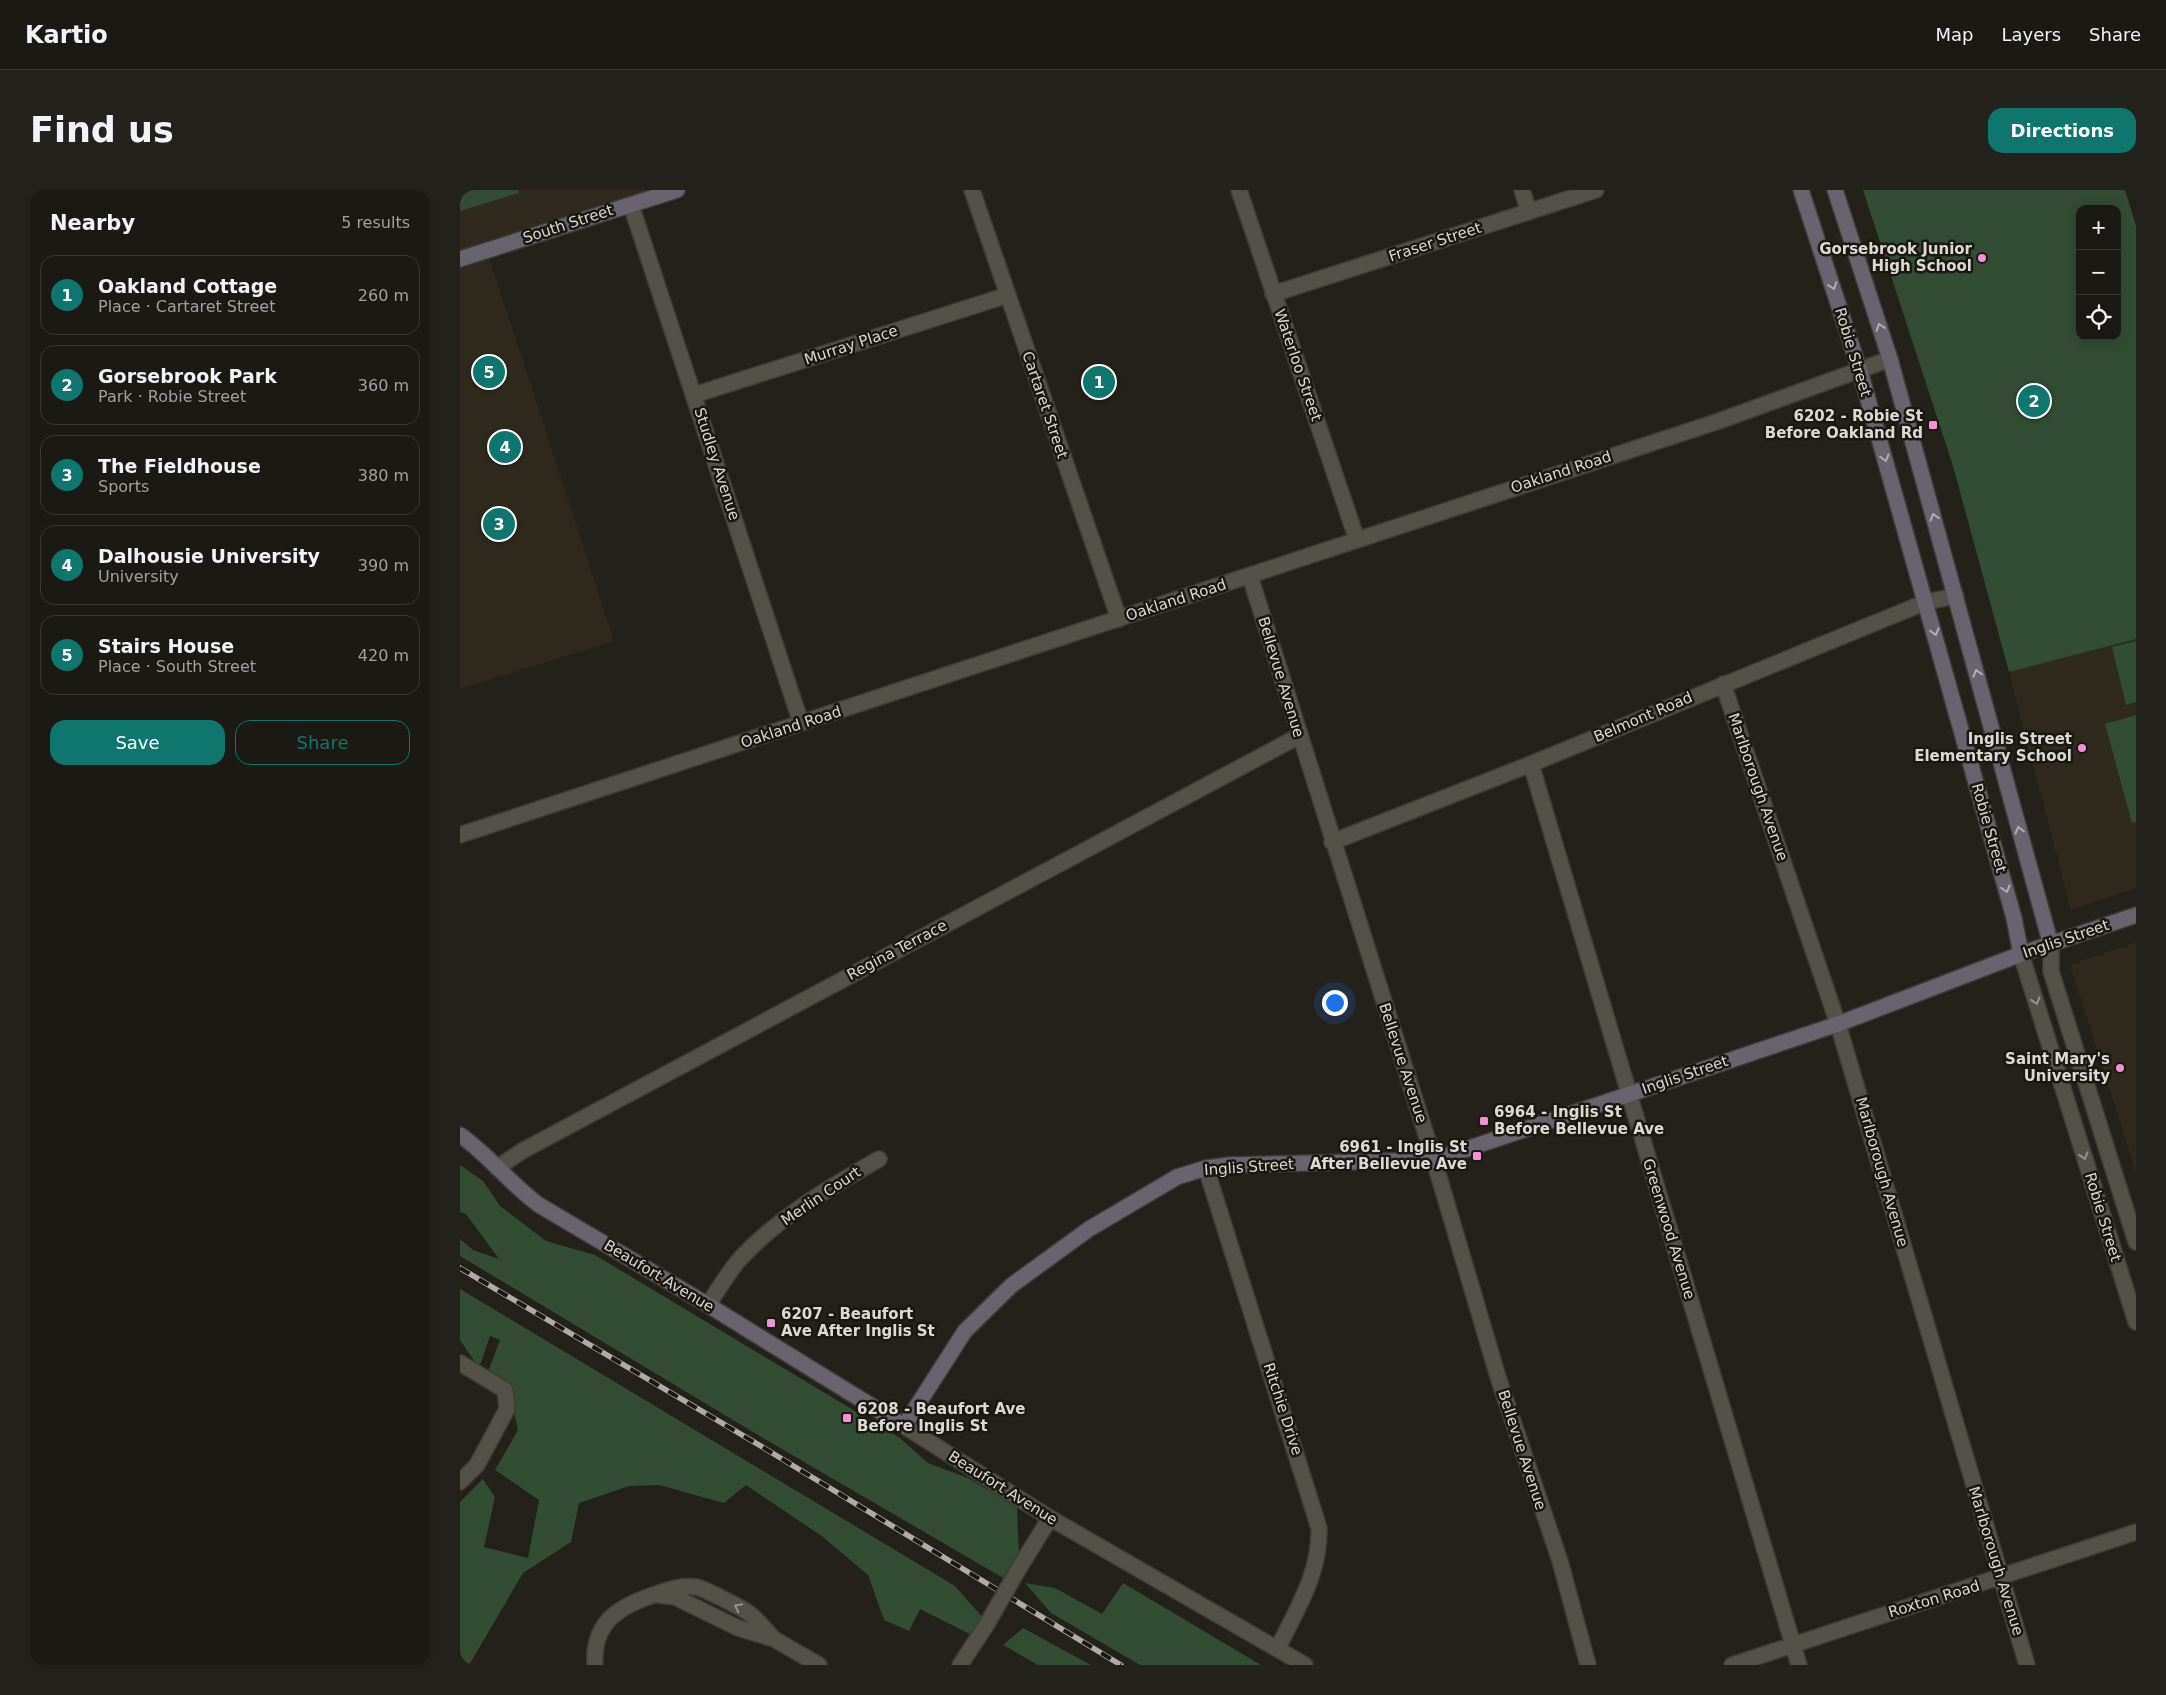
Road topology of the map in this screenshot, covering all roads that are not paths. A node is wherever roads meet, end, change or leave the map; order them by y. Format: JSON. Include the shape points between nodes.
{"nodes":[{"id":1,"x":677,"y":190,"type":"edge"},
{"id":2,"x":972,"y":190,"type":"edge"},
{"id":3,"x":1239,"y":190,"type":"edge"},
{"id":4,"x":1522,"y":190,"type":"edge"},
{"id":5,"x":1596,"y":190,"type":"edge"},
{"id":6,"x":1801,"y":190,"type":"edge"},
{"id":7,"x":1835,"y":190,"type":"edge"},
{"id":8,"x":631,"y":204,"type":"junction"},
{"id":9,"x":1529,"y":212,"type":"junction"},
{"id":10,"x":460,"y":259,"type":"edge"},
{"id":11,"x":1008,"y":294,"type":"junction"},
{"id":12,"x":1274,"y":294,"type":"junction"},
{"id":13,"x":1890,"y":359,"type":"junction"},
{"id":14,"x":1860,"y":371,"type":"junction"},
{"id":15,"x":694,"y":395,"type":"junction"},
{"id":16,"x":1357,"y":540,"type":"junction"},
{"id":17,"x":1250,"y":576,"type":"junction"},
{"id":18,"x":1956,"y":596,"type":"junction"},
{"id":19,"x":1926,"y":602,"type":"junction"},
{"id":20,"x":1119,"y":619,"type":"junction"},
{"id":21,"x":1723,"y":684,"type":"junction"},
{"id":22,"x":801,"y":724,"type":"junction"},
{"id":23,"x":1299,"y":736,"type":"junction"},
{"id":24,"x":1531,"y":764,"type":"junction"},
{"id":25,"x":460,"y":835,"type":"edge"},
{"id":26,"x":1332,"y":842,"type":"junction"},
{"id":27,"x":2136,"y":915,"type":"edge"},
{"id":28,"x":2051,"y":945,"type":"junction"},
{"id":29,"x":2021,"y":954,"type":"junction"},
{"id":30,"x":1838,"y":1024,"type":"junction"},
{"id":31,"x":1629,"y":1094,"type":"junction"},
{"id":32,"x":460,"y":1136,"type":"edge"},
{"id":33,"x":879,"y":1159,"type":"dead end"},
{"id":34,"x":1434,"y":1160,"type":"junction"},
{"id":35,"x":497,"y":1168,"type":"junction"},
{"id":36,"x":1206,"y":1168,"type":"junction"},
{"id":37,"x":2136,"y":1242,"type":"edge"},
{"id":38,"x":708,"y":1305,"type":"junction"},
{"id":39,"x":2136,"y":1322,"type":"edge"},
{"id":40,"x":460,"y":1363,"type":"edge"},
{"id":41,"x":904,"y":1426,"type":"junction"},
{"id":42,"x":460,"y":1482,"type":"edge"},
{"id":43,"x":1050,"y":1518,"type":"junction"},
{"id":44,"x":2136,"y":1532,"type":"edge"},
{"id":45,"x":2000,"y":1578,"type":"junction"},
{"id":46,"x":1792,"y":1644,"type":"junction"},
{"id":47,"x":1278,"y":1648,"type":"junction"},
{"id":48,"x":596,"y":1665,"type":"edge"},
{"id":49,"x":819,"y":1665,"type":"edge"},
{"id":50,"x":960,"y":1665,"type":"edge"},
{"id":51,"x":1305,"y":1665,"type":"edge"},
{"id":52,"x":1588,"y":1665,"type":"edge"},
{"id":53,"x":1732,"y":1665,"type":"edge"},
{"id":54,"x":1799,"y":1665,"type":"edge"},
{"id":55,"x":2027,"y":1665,"type":"edge"}],
"edges":[{"from":1,"to":8,"type":"street","name":"South Street"},
{"from":2,"to":11,"type":"street","name":"Cartaret Street"},
{"from":3,"to":12,"type":"street","name":"Waterloo Street"},
{"from":4,"to":9,"type":"street"},
{"from":5,"to":9,"type":"street","name":"Fraser Street"},
{"from":6,"to":14,"type":"street","name":"Robie Street","one_way":true},
{"from":13,"to":7,"type":"street","name":"Robie Street","one_way":true},
{"from":8,"to":10,"type":"street","name":"South Street"},
{"from":8,"to":15,"type":"street","name":"Studley Avenue"},
{"from":9,"to":12,"type":"street","name":"Fraser Street"},
{"from":11,"to":15,"type":"street","name":"Murray Place"},
{"from":11,"to":20,"type":"street","name":"Cartaret Street"},
{"from":12,"to":16,"type":"street","name":"Waterloo Street"},
{"from":13,"to":14,"type":"street","name":"Oakland Road"},
{"from":18,"to":13,"type":"street","name":"Robie Street","one_way":true},
{"from":14,"to":16,"type":"street","name":"Oakland Road"},
{"from":14,"to":19,"type":"street","name":"Robie Street","one_way":true},
{"from":15,"to":22,"type":"street","name":"Studley Avenue"},
{"from":16,"to":17,"type":"street","name":"Oakland Road"},
{"from":17,"to":20,"type":"street","name":"Oakland Road"},
{"from":17,"to":23,"type":"street","name":"Bellevue Avenue"},
{"from":18,"to":19,"type":"street","name":"Belmont Road"},
{"from":28,"to":18,"type":"street","name":"Robie Street","one_way":true},
{"from":19,"to":21,"type":"street","name":"Belmont Road"},
{"from":19,"to":29,"type":"street","name":"Robie Street","one_way":true,"via":[[2014,918]]},
{"from":20,"to":22,"type":"street","name":"Oakland Road"},
{"from":21,"to":24,"type":"street","name":"Belmont Road"},
{"from":21,"to":30,"type":"street","name":"Marlborough Avenue"},
{"from":22,"to":25,"type":"street","name":"Oakland Road"},
{"from":23,"to":26,"type":"street","name":"Bellevue Avenue"},
{"from":23,"to":35,"type":"street","name":"Regina Terrace","via":[[522,1151]]},
{"from":24,"to":26,"type":"street","name":"Belmont Road"},
{"from":24,"to":31,"type":"street","name":"Greenwood Avenue"},
{"from":26,"to":34,"type":"street","name":"Bellevue Avenue"},
{"from":27,"to":28,"type":"street","name":"Inglis Street"},
{"from":28,"to":29,"type":"street","name":"Inglis Street"},
{"from":28,"to":37,"type":"street","name":"Robie Street","via":[[2051,971]]},
{"from":29,"to":30,"type":"street","name":"Inglis Street"},
{"from":29,"to":39,"type":"street","name":"Robie Street","one_way":true},
{"from":30,"to":31,"type":"street","name":"Inglis Street"},
{"from":30,"to":45,"type":"street","name":"Marlborough Avenue"},
{"from":31,"to":34,"type":"street","name":"Inglis Street"},
{"from":31,"to":46,"type":"street","name":"Greenwood Avenue"},
{"from":32,"to":35,"type":"street","name":"Beaufort Avenue"},
{"from":33,"to":38,"type":"street","name":"Merlin Court","via":[[785,1218],[739,1260]]},
{"from":34,"to":36,"type":"street","name":"Inglis Street"},
{"from":34,"to":52,"type":"street","name":"Bellevue Avenue","via":[[1498,1377],[1560,1560]]},
{"from":35,"to":38,"type":"street","name":"Beaufort Avenue","via":[[520,1192],[539,1205]]},
{"from":36,"to":41,"type":"street","name":"Inglis Street","via":[[1177,1178],[1089,1229],[1012,1285],[965,1331]]},
{"from":36,"to":47,"type":"street","name":"Ritchie Drive","via":[[1319,1528],[1314,1573]]},
{"from":38,"to":41,"type":"street","name":"Beaufort Avenue"},
{"from":40,"to":42,"type":"street","via":[[505,1390],[507,1409],[477,1465]]},
{"from":41,"to":43,"type":"street","name":"Beaufort Avenue"},
{"from":43,"to":47,"type":"street","name":"Beaufort Avenue"},
{"from":43,"to":50,"type":"street","bridge":true},
{"from":44,"to":45,"type":"street","name":"Roxton Road"},
{"from":45,"to":46,"type":"street","name":"Roxton Road"},
{"from":45,"to":55,"type":"street","name":"Marlborough Avenue"},
{"from":46,"to":53,"type":"street","name":"Roxton Road"},
{"from":46,"to":54,"type":"street","name":"Greenwood Avenue"},
{"from":47,"to":51,"type":"street","name":"Beaufort Avenue"},
{"from":48,"to":49,"type":"street","via":[[594,1649],[601,1630],[626,1604],[677,1588],[697,1587],[750,1613],[774,1639]]}]}
